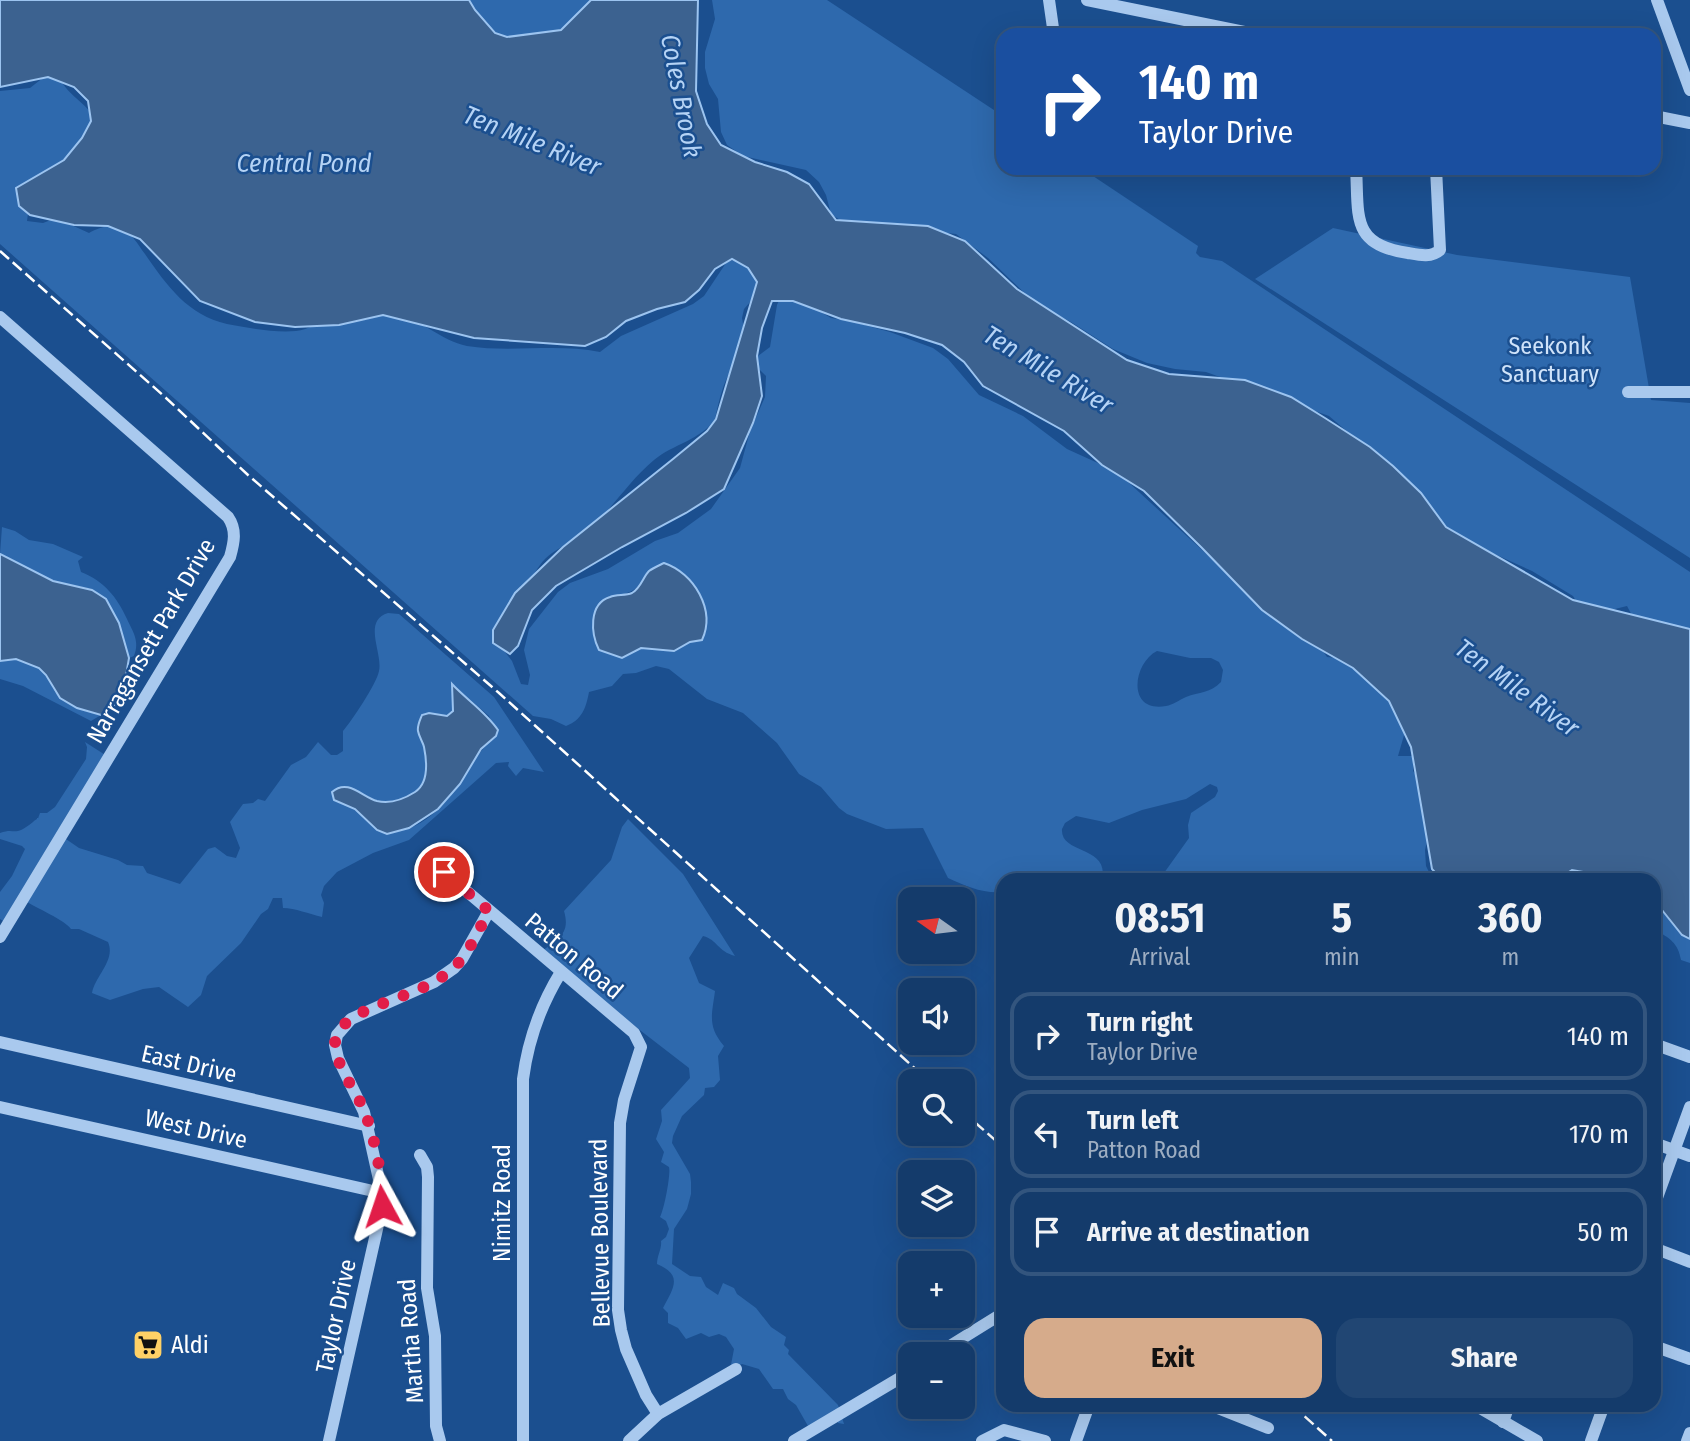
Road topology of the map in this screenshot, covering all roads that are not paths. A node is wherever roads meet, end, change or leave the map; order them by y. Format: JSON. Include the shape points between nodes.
{"nodes":[{"id":1,"x":1049,"y":0,"type":"edge"},
{"id":2,"x":1087,"y":0,"type":"edge"},
{"id":3,"x":1657,"y":0,"type":"edge"},
{"id":4,"x":1053,"y":28,"type":"edge"},
{"id":5,"x":1223,"y":28,"type":"edge"},
{"id":6,"x":1690,"y":90,"type":"edge"},
{"id":7,"x":1661,"y":117,"type":"edge"},
{"id":8,"x":1690,"y":123,"type":"edge"},
{"id":9,"x":1356,"y":175,"type":"edge"},
{"id":10,"x":1436,"y":175,"type":"edge"},
{"id":11,"x":0,"y":317,"type":"edge"},
{"id":12,"x":1628,"y":392,"type":"dead end"},
{"id":13,"x":1690,"y":392,"type":"edge"},
{"id":14,"x":444,"y":872,"type":"dead end"},
{"id":15,"x":489,"y":911,"type":"junction"},
{"id":16,"x":0,"y":937,"type":"edge"},
{"id":17,"x":561,"y":972,"type":"junction"},
{"id":18,"x":0,"y":1042,"type":"edge"},
{"id":19,"x":642,"y":1047,"type":"joint"},
{"id":20,"x":1661,"y":1047,"type":"edge"},
{"id":21,"x":1690,"y":1057,"type":"edge"},
{"id":22,"x":0,"y":1107,"type":"edge"},
{"id":23,"x":1690,"y":1107,"type":"edge"},
{"id":24,"x":369,"y":1126,"type":"junction"},
{"id":25,"x":1661,"y":1146,"type":"edge"},
{"id":26,"x":1675,"y":1151,"type":"junction"},
{"id":27,"x":420,"y":1155,"type":"dead end"},
{"id":28,"x":1690,"y":1156,"type":"edge"},
{"id":29,"x":1661,"y":1188,"type":"edge"},
{"id":30,"x":382,"y":1194,"type":"junction"},
{"id":31,"x":1661,"y":1251,"type":"edge"},
{"id":32,"x":1690,"y":1262,"type":"edge"},
{"id":33,"x":996,"y":1317,"type":"edge"},
{"id":34,"x":956,"y":1342,"type":"edge"},
{"id":35,"x":1661,"y":1349,"type":"edge"},
{"id":36,"x":1690,"y":1359,"type":"edge"},
{"id":37,"x":736,"y":1369,"type":"dead end"},
{"id":38,"x":898,"y":1379,"type":"edge"},
{"id":39,"x":1086,"y":1412,"type":"edge"},
{"id":40,"x":1228,"y":1412,"type":"edge"},
{"id":41,"x":1487,"y":1412,"type":"edge"},
{"id":42,"x":1507,"y":1412,"type":"edge"},
{"id":43,"x":1601,"y":1412,"type":"edge"},
{"id":44,"x":659,"y":1413,"type":"junction"},
{"id":45,"x":1503,"y":1422,"type":"junction"},
{"id":46,"x":1268,"y":1428,"type":"dead end"},
{"id":47,"x":1690,"y":1433,"type":"edge"},
{"id":48,"x":329,"y":1441,"type":"edge"},
{"id":49,"x":440,"y":1441,"type":"edge"},
{"id":50,"x":523,"y":1441,"type":"edge"},
{"id":51,"x":629,"y":1441,"type":"edge"},
{"id":52,"x":794,"y":1441,"type":"edge"},
{"id":53,"x":982,"y":1441,"type":"edge"},
{"id":54,"x":1045,"y":1441,"type":"edge"},
{"id":55,"x":1076,"y":1441,"type":"edge"},
{"id":56,"x":1537,"y":1441,"type":"edge"},
{"id":57,"x":1591,"y":1441,"type":"edge"},
{"id":58,"x":1687,"y":1441,"type":"edge"}],
"edges":[{"from":1,"to":4,"type":"street"},
{"from":2,"to":5,"type":"street"},
{"from":3,"to":6,"type":"street"},
{"from":7,"to":8,"type":"street"},
{"from":9,"to":10,"type":"street","via":[[1364,234],[1385,247],[1423,255],[1440,250]]},
{"from":11,"to":16,"type":"street","name":"Narragansett Park Drive","via":[[228,517],[234,534],[230,557]]},
{"from":12,"to":13,"type":"street"},
{"from":14,"to":15,"type":"street","name":"Patton Road"},
{"from":15,"to":17,"type":"street","name":"Patton Road"},
{"from":15,"to":24,"type":"street","name":"Taylor Drive","via":[[454,968],[434,982],[351,1019],[337,1035],[338,1058]]},
{"from":17,"to":19,"type":"street","name":"Patton Road","via":[[634,1033]]},
{"from":17,"to":50,"type":"street","name":"Nimitz Road","via":[[538,1017],[523,1079]]},
{"from":18,"to":24,"type":"street","name":"East Drive"},
{"from":19,"to":44,"type":"street","name":"Bellevue Boulevard","via":[[620,1123],[618,1310],[626,1349]]},
{"from":20,"to":21,"type":"street"},
{"from":22,"to":30,"type":"street","name":"West Drive"},
{"from":23,"to":26,"type":"street"},
{"from":24,"to":30,"type":"street","name":"Taylor Drive"},
{"from":25,"to":26,"type":"street"},
{"from":26,"to":28,"type":"street"},
{"from":26,"to":29,"type":"street"},
{"from":27,"to":49,"type":"street","name":"Martha Road","via":[[428,1177],[427,1287],[434,1322]]},
{"from":30,"to":48,"type":"street","name":"Taylor Drive"},
{"from":31,"to":32,"type":"street"},
{"from":33,"to":34,"type":"street"},
{"from":35,"to":36,"type":"street"},
{"from":37,"to":44,"type":"street"},
{"from":38,"to":52,"type":"street"},
{"from":39,"to":55,"type":"street"},
{"from":40,"to":46,"type":"street"},
{"from":41,"to":45,"type":"street"},
{"from":42,"to":45,"type":"street"},
{"from":43,"to":57,"type":"street"},
{"from":44,"to":51,"type":"street"},
{"from":45,"to":56,"type":"street"},
{"from":47,"to":58,"type":"street"},
{"from":53,"to":54,"type":"street","via":[[1004,1430]]}]}
